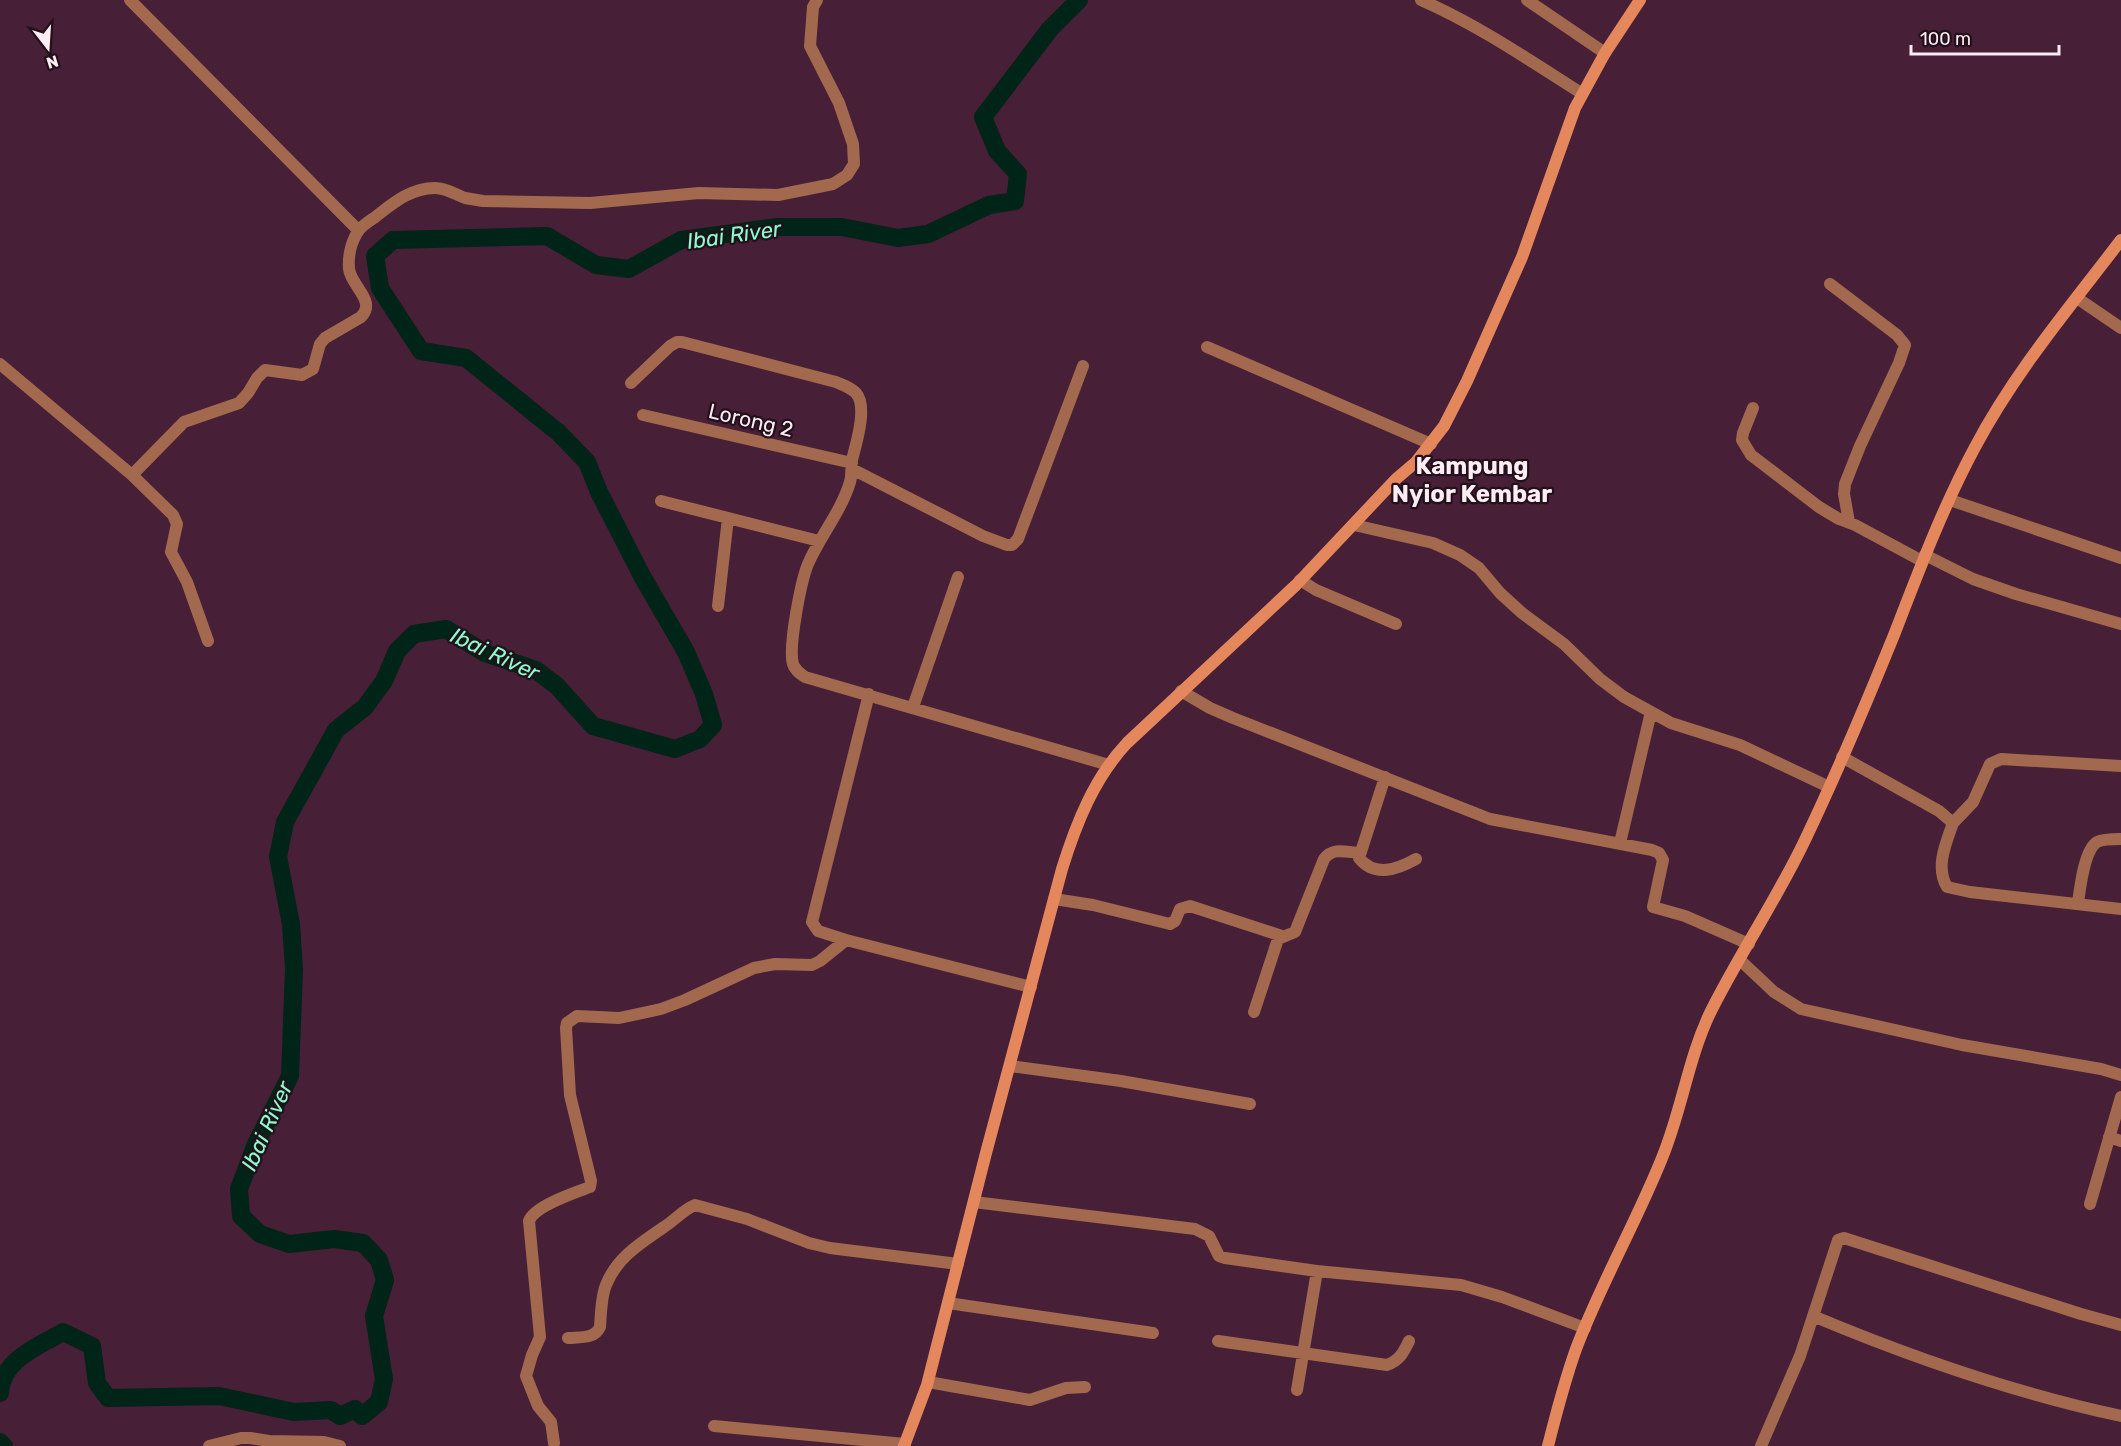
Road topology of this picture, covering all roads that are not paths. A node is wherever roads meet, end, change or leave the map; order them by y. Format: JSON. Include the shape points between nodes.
{"nodes":[{"id":1,"x":130,"y":0,"type":"edge"},
{"id":2,"x":817,"y":0,"type":"edge"},
{"id":3,"x":1421,"y":0,"type":"edge"},
{"id":4,"x":1527,"y":0,"type":"edge"},
{"id":5,"x":1640,"y":0,"type":"edge"},
{"id":6,"x":1605,"y":53,"type":"junction"},
{"id":7,"x":1581,"y":93,"type":"junction"},
{"id":8,"x":358,"y":230,"type":"junction"},
{"id":9,"x":2121,"y":240,"type":"edge"},
{"id":10,"x":1830,"y":284,"type":"dead end"},
{"id":11,"x":2077,"y":298,"type":"junction"},
{"id":12,"x":2121,"y":328,"type":"edge"},
{"id":13,"x":1208,"y":347,"type":"dead end"},
{"id":14,"x":0,"y":364,"type":"edge"},
{"id":15,"x":1083,"y":366,"type":"dead end"},
{"id":16,"x":631,"y":383,"type":"dead end"},
{"id":17,"x":1753,"y":408,"type":"dead end"},
{"id":18,"x":643,"y":415,"type":"dead end"},
{"id":19,"x":1431,"y":444,"type":"junction"},
{"id":20,"x":852,"y":466,"type":"junction"},
{"id":21,"x":132,"y":475,"type":"junction"},
{"id":22,"x":1950,"y":500,"type":"junction"},
{"id":23,"x":661,"y":501,"type":"dead end"},
{"id":24,"x":728,"y":518,"type":"junction"},
{"id":25,"x":1850,"y":522,"type":"junction"},
{"id":26,"x":1354,"y":525,"type":"junction"},
{"id":27,"x":819,"y":541,"type":"junction"},
{"id":28,"x":1924,"y":558,"type":"junction"},
{"id":29,"x":2121,"y":558,"type":"edge"},
{"id":30,"x":958,"y":578,"type":"dead end"},
{"id":31,"x":1300,"y":580,"type":"junction"},
{"id":32,"x":718,"y":606,"type":"dead end"},
{"id":33,"x":1396,"y":624,"type":"dead end"},
{"id":34,"x":2121,"y":624,"type":"edge"},
{"id":35,"x":208,"y":641,"type":"dead end"},
{"id":36,"x":1181,"y":691,"type":"junction"},
{"id":37,"x":869,"y":694,"type":"junction"},
{"id":38,"x":913,"y":707,"type":"junction"},
{"id":39,"x":1651,"y":712,"type":"junction"},
{"id":40,"x":1842,"y":757,"type":"junction"},
{"id":41,"x":1109,"y":765,"type":"junction"},
{"id":42,"x":2121,"y":766,"type":"edge"},
{"id":43,"x":1385,"y":777,"type":"junction"},
{"id":44,"x":1829,"y":787,"type":"junction"},
{"id":45,"x":1953,"y":823,"type":"junction"},
{"id":46,"x":2121,"y":839,"type":"edge"},
{"id":47,"x":1620,"y":843,"type":"junction"},
{"id":48,"x":1359,"y":853,"type":"junction"},
{"id":49,"x":1416,"y":858,"type":"dead end"},
{"id":50,"x":1054,"y":900,"type":"junction"},
{"id":51,"x":2078,"y":903,"type":"junction"},
{"id":52,"x":2121,"y":909,"type":"edge"},
{"id":53,"x":1282,"y":936,"type":"junction"},
{"id":54,"x":846,"y":940,"type":"junction"},
{"id":55,"x":1749,"y":944,"type":"junction"},
{"id":56,"x":1740,"y":960,"type":"junction"},
{"id":57,"x":1031,"y":987,"type":"junction"},
{"id":58,"x":1254,"y":1012,"type":"dead end"},
{"id":59,"x":1010,"y":1066,"type":"junction"},
{"id":60,"x":2121,"y":1075,"type":"edge"},
{"id":61,"x":2121,"y":1097,"type":"edge"},
{"id":62,"x":1250,"y":1104,"type":"dead end"},
{"id":63,"x":2115,"y":1139,"type":"edge"},
{"id":64,"x":974,"y":1202,"type":"junction"},
{"id":65,"x":2090,"y":1204,"type":"dead end"},
{"id":66,"x":958,"y":1264,"type":"junction"},
{"id":67,"x":1317,"y":1271,"type":"junction"},
{"id":68,"x":948,"y":1304,"type":"junction"},
{"id":69,"x":1813,"y":1316,"type":"junction"},
{"id":70,"x":2121,"y":1325,"type":"edge"},
{"id":71,"x":1585,"y":1328,"type":"junction"},
{"id":72,"x":1153,"y":1333,"type":"dead end"},
{"id":73,"x":568,"y":1338,"type":"dead end"},
{"id":74,"x":1218,"y":1341,"type":"dead end"},
{"id":75,"x":1409,"y":1341,"type":"dead end"},
{"id":76,"x":1303,"y":1353,"type":"junction"},
{"id":77,"x":928,"y":1382,"type":"junction"},
{"id":78,"x":1085,"y":1387,"type":"dead end"},
{"id":79,"x":1297,"y":1390,"type":"dead end"},
{"id":80,"x":2121,"y":1416,"type":"edge"},
{"id":81,"x":714,"y":1426,"type":"dead end"},
{"id":82,"x":554,"y":1445,"type":"edge"},
{"id":83,"x":905,"y":1445,"type":"edge"},
{"id":84,"x":209,"y":1446,"type":"edge"},
{"id":85,"x":340,"y":1446,"type":"edge"},
{"id":86,"x":1548,"y":1446,"type":"edge"},
{"id":87,"x":1761,"y":1446,"type":"edge"}],
"edges":[{"from":1,"to":8,"type":"street"},
{"from":2,"to":8,"type":"street","via":[[810,46],[839,103],[853,144],[854,164],[847,176],[832,184],[778,195],[699,193],[590,203],[483,201],[436,188],[423,189],[402,197]]},
{"from":3,"to":7,"type":"street","via":[[1491,35]]},
{"from":4,"to":6,"type":"street"},
{"from":5,"to":6,"type":"main road"},
{"from":6,"to":7,"type":"main road"},
{"from":7,"to":19,"type":"main road","via":[[1522,257],[1467,381]]},
{"from":8,"to":21,"type":"street","via":[[350,250],[349,270],[367,307],[360,317],[325,338],[313,369],[302,375],[265,370],[239,403],[184,422]]},
{"from":9,"to":11,"type":"main road"},
{"from":10,"to":25,"type":"street","via":[[1905,345],[1845,484]]},
{"from":11,"to":12,"type":"street"},
{"from":11,"to":22,"type":"main road","via":[[2005,394]]},
{"from":13,"to":19,"type":"street"},
{"from":14,"to":21,"type":"street"},
{"from":15,"to":20,"type":"street","name":"Lorong 2","via":[[1018,538],[1012,544],[1007,546],[983,536]]},
{"from":16,"to":20,"type":"street","via":[[670,346],[682,342],[848,387],[860,399],[861,410]]},
{"from":17,"to":25,"type":"street","via":[[1743,432],[1745,447],[1803,496]]},
{"from":18,"to":20,"type":"street","name":"Lorong 2"},
{"from":19,"to":26,"type":"main road"},
{"from":20,"to":27,"type":"street","via":[[850,482]]},
{"from":21,"to":35,"type":"street","via":[[175,520],[171,552],[187,582]]},
{"from":22,"to":28,"type":"main road"},
{"from":22,"to":29,"type":"street"},
{"from":23,"to":24,"type":"street"},
{"from":24,"to":27,"type":"street"},
{"from":24,"to":32,"type":"street"},
{"from":25,"to":28,"type":"street"},
{"from":26,"to":31,"type":"main road"},
{"from":26,"to":39,"type":"street","via":[[1433,543],[1466,558],[1500,593],[1564,644],[1600,679]]},
{"from":27,"to":37,"type":"street","via":[[801,590],[792,662],[805,677]]},
{"from":28,"to":34,"type":"street","via":[[2016,594]]},
{"from":28,"to":40,"type":"main road"},
{"from":30,"to":38,"type":"street"},
{"from":31,"to":33,"type":"street"},
{"from":31,"to":36,"type":"main road"},
{"from":36,"to":41,"type":"main road"},
{"from":36,"to":43,"type":"street","via":[[1233,718]]},
{"from":37,"to":38,"type":"street"},
{"from":37,"to":54,"type":"street","via":[[812,922],[818,931]]},
{"from":38,"to":41,"type":"street"},
{"from":39,"to":44,"type":"street","via":[[1740,745]]},
{"from":39,"to":47,"type":"street"},
{"from":40,"to":44,"type":"main road"},
{"from":40,"to":45,"type":"street","via":[[1939,811]]},
{"from":41,"to":50,"type":"main road","via":[[1079,820]]},
{"from":42,"to":45,"type":"street","via":[[1994,761],[1973,802]]},
{"from":43,"to":47,"type":"street","via":[[1490,819]]},
{"from":43,"to":48,"type":"street"},
{"from":44,"to":55,"type":"main road","via":[[1798,855]]},
{"from":45,"to":51,"type":"street","via":[[1942,864],[1947,887]]},
{"from":46,"to":51,"type":"street","via":[[2097,843],[2091,848]]},
{"from":47,"to":55,"type":"street","via":[[1662,856],[1653,907],[1685,916]]},
{"from":48,"to":49,"type":"street","via":[[1363,864],[1380,870],[1400,867]]},
{"from":48,"to":53,"type":"street","via":[[1329,854],[1295,932]]},
{"from":50,"to":53,"type":"street","via":[[1093,905],[1170,924],[1180,909],[1190,906]]},
{"from":50,"to":57,"type":"main road"},
{"from":51,"to":52,"type":"street"},
{"from":53,"to":58,"type":"street"},
{"from":54,"to":57,"type":"street"},
{"from":54,"to":82,"type":"street","via":[[812,965],[766,965],[661,1009],[619,1018],[577,1016],[567,1023],[570,1095],[590,1187],[538,1210],[528,1224],[540,1337],[526,1376],[538,1406],[551,1422]]},
{"from":55,"to":56,"type":"main road"},
{"from":56,"to":60,"type":"street","via":[[1774,992],[1801,1009]]},
{"from":56,"to":71,"type":"main road","via":[[1700,1036],[1663,1155]]},
{"from":57,"to":59,"type":"main road"},
{"from":59,"to":62,"type":"street"},
{"from":59,"to":64,"type":"main road"},
{"from":61,"to":63,"type":"street"},
{"from":63,"to":65,"type":"street"},
{"from":64,"to":66,"type":"main road"},
{"from":64,"to":67,"type":"street","via":[[1195,1229],[1209,1236],[1219,1256]]},
{"from":66,"to":68,"type":"main road"},
{"from":66,"to":73,"type":"street","via":[[830,1248],[694,1205],[624,1257],[605,1286],[597,1333]]},
{"from":67,"to":71,"type":"street","via":[[1470,1287]]},
{"from":67,"to":76,"type":"street"},
{"from":68,"to":72,"type":"street"},
{"from":68,"to":77,"type":"main road"},
{"from":69,"to":70,"type":"street","via":[[1838,1240],[1844,1238]]},
{"from":69,"to":80,"type":"street","via":[[1940,1366],[2038,1397]]},
{"from":69,"to":87,"type":"street"},
{"from":71,"to":86,"type":"main road"},
{"from":74,"to":76,"type":"street"},
{"from":75,"to":76,"type":"street","via":[[1401,1357],[1387,1365]]},
{"from":76,"to":79,"type":"street"},
{"from":77,"to":78,"type":"street","via":[[1030,1400],[1066,1388]]},
{"from":77,"to":83,"type":"main road"},
{"from":81,"to":83,"type":"street"},
{"from":84,"to":85,"type":"street","via":[[250,1438]]}]}
